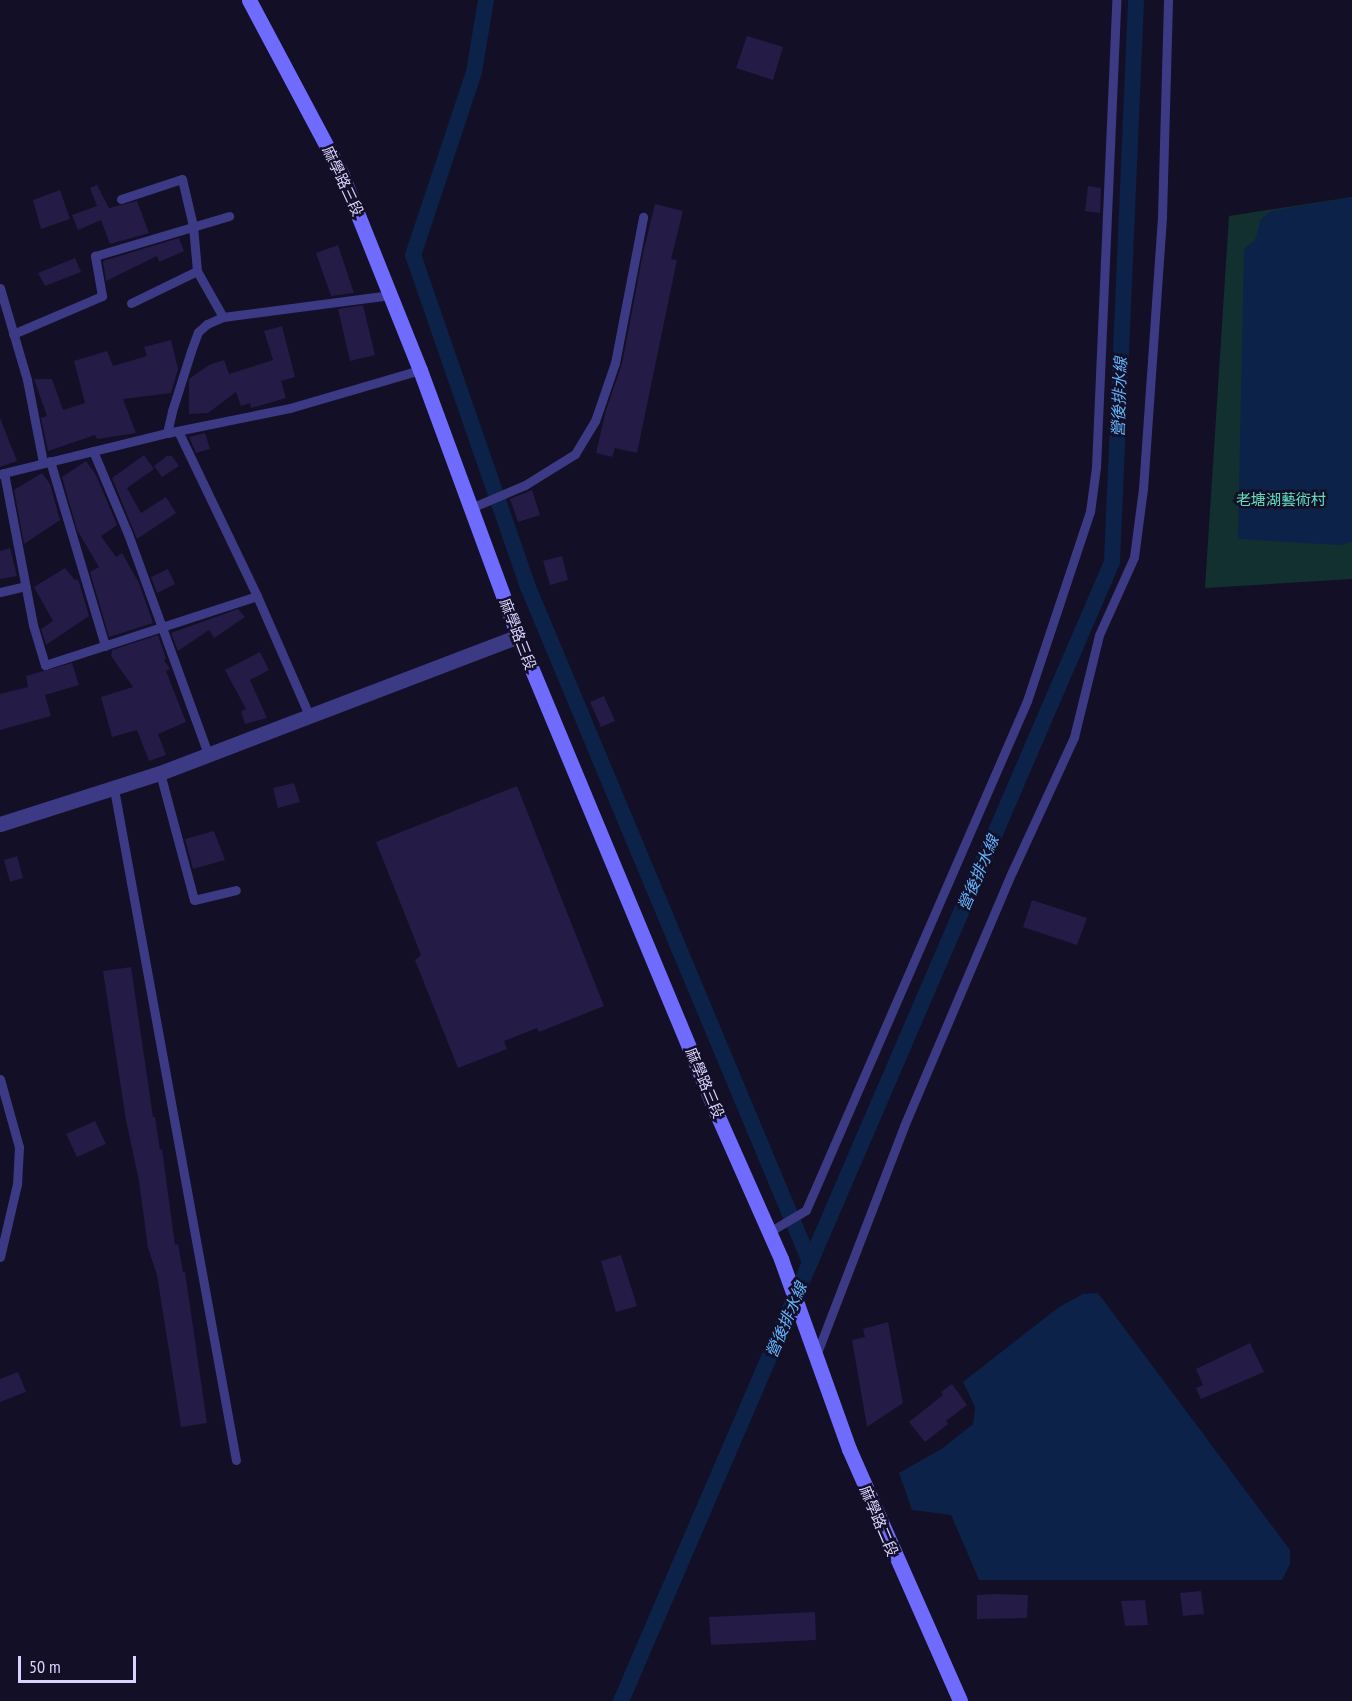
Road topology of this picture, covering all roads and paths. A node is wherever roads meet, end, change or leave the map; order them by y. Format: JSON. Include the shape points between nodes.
{"nodes":[{"id":1,"x":249,"y":0,"type":"edge"},
{"id":2,"x":1116,"y":0,"type":"edge"},
{"id":3,"x":1168,"y":0,"type":"edge"},
{"id":4,"x":121,"y":199,"type":"dead end"},
{"id":5,"x":229,"y":216,"type":"dead end"},
{"id":6,"x":643,"y":218,"type":"dead end"},
{"id":7,"x":193,"y":226,"type":"junction"},
{"id":8,"x":197,"y":271,"type":"junction"},
{"id":9,"x":0,"y":288,"type":"edge"},
{"id":10,"x":391,"y":295,"type":"junction"},
{"id":11,"x":130,"y":303,"type":"dead end"},
{"id":12,"x":223,"y":317,"type":"junction"},
{"id":13,"x":13,"y":334,"type":"junction"},
{"id":14,"x":420,"y":370,"type":"junction"},
{"id":15,"x":178,"y":431,"type":"junction"},
{"id":16,"x":167,"y":433,"type":"junction"},
{"id":17,"x":93,"y":452,"type":"junction"},
{"id":18,"x":46,"y":462,"type":"junction"},
{"id":19,"x":2,"y":474,"type":"edge"},
{"id":20,"x":471,"y":508,"type":"junction"},
{"id":21,"x":25,"y":586,"type":"junction"},
{"id":22,"x":0,"y":592,"type":"edge"},
{"id":23,"x":257,"y":596,"type":"junction"},
{"id":24,"x":163,"y":626,"type":"junction"},
{"id":25,"x":518,"y":636,"type":"junction"},
{"id":26,"x":105,"y":646,"type":"junction"},
{"id":27,"x":309,"y":715,"type":"junction"},
{"id":28,"x":208,"y":754,"type":"junction"},
{"id":29,"x":160,"y":773,"type":"junction"},
{"id":30,"x":114,"y":789,"type":"junction"},
{"id":31,"x":0,"y":825,"type":"edge"},
{"id":32,"x":236,"y":890,"type":"dead end"},
{"id":33,"x":0,"y":1079,"type":"edge"},
{"id":34,"x":769,"y":1232,"type":"junction"},
{"id":35,"x":0,"y":1257,"type":"edge"},
{"id":36,"x":810,"y":1336,"type":"joint"},
{"id":37,"x":816,"y":1353,"type":"junction"},
{"id":38,"x":236,"y":1460,"type":"dead end"},
{"id":39,"x":960,"y":1701,"type":"edge"}],
"edges":[{"from":1,"to":10,"type":"main road","name":"麻學路三段","via":[[342,175]]},
{"from":2,"to":34,"type":"lane","via":[[1096,467],[1090,512],[1027,701],[806,1210]]},
{"from":3,"to":37,"type":"lane","via":[[1162,216],[1143,489],[1134,557],[1099,635],[1074,737],[904,1126]]},
{"from":4,"to":7,"type":"lane","via":[[182,179]]},
{"from":5,"to":7,"type":"lane"},
{"from":6,"to":20,"type":"lane","via":[[615,363],[595,421],[575,454],[525,485]]},
{"from":7,"to":8,"type":"lane"},
{"from":7,"to":13,"type":"lane","via":[[95,256],[102,296]]},
{"from":8,"to":11,"type":"lane"},
{"from":8,"to":12,"type":"lane"},
{"from":9,"to":13,"type":"lane"},
{"from":10,"to":12,"type":"lane"},
{"from":10,"to":14,"type":"main road","name":"麻學路三段"},
{"from":12,"to":16,"type":"lane","via":[[198,332]]},
{"from":13,"to":18,"type":"lane"},
{"from":14,"to":15,"type":"lane","via":[[290,408]]},
{"from":14,"to":20,"type":"main road","name":"麻學路三段"},
{"from":15,"to":16,"type":"lane"},
{"from":15,"to":23,"type":"lane"},
{"from":16,"to":17,"type":"lane"},
{"from":17,"to":18,"type":"lane"},
{"from":17,"to":24,"type":"lane"},
{"from":18,"to":19,"type":"lane"},
{"from":18,"to":26,"type":"lane"},
{"from":19,"to":21,"type":"lane"},
{"from":20,"to":25,"type":"main road","name":"麻學路三段"},
{"from":21,"to":22,"type":"lane"},
{"from":21,"to":26,"type":"lane","via":[[45,665]]},
{"from":23,"to":24,"type":"lane"},
{"from":23,"to":27,"type":"lane"},
{"from":24,"to":26,"type":"lane"},
{"from":24,"to":28,"type":"lane"},
{"from":25,"to":27,"type":"street"},
{"from":25,"to":34,"type":"main road","name":"麻學路三段"},
{"from":27,"to":28,"type":"street"},
{"from":28,"to":29,"type":"street"},
{"from":29,"to":30,"type":"street"},
{"from":29,"to":32,"type":"lane","via":[[194,900]]},
{"from":30,"to":31,"type":"street"},
{"from":30,"to":38,"type":"lane"},
{"from":33,"to":35,"type":"lane","via":[[19,1147],[17,1184]]},
{"from":34,"to":36,"type":"main road","name":"麻學路三段"},
{"from":36,"to":37,"type":"main road","name":"麻學路二段"},
{"from":37,"to":39,"type":"main road","name":"麻學路二段","via":[[849,1449]]}]}
